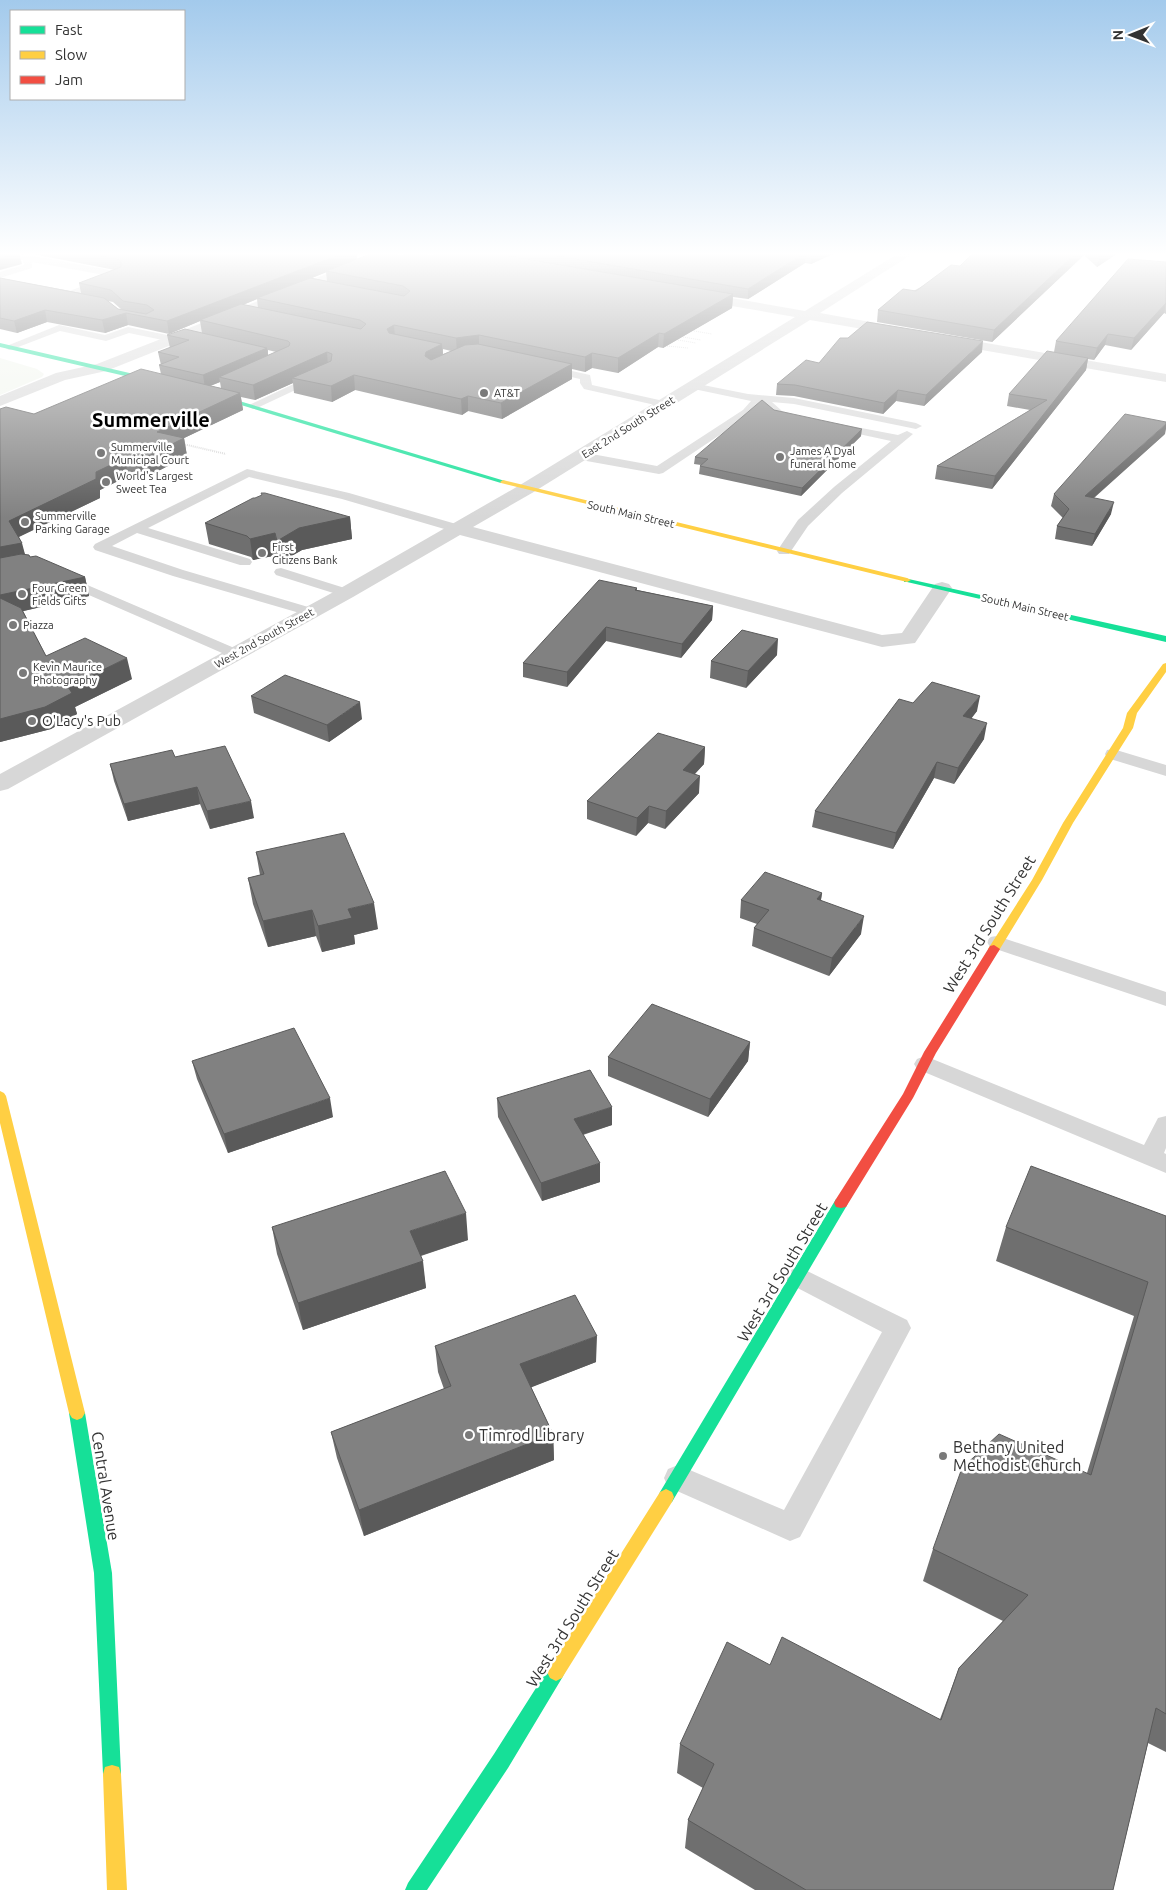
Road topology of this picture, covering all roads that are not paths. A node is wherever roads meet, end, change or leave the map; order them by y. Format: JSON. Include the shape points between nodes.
{"nodes":[{"id":1,"x":19,"y":341,"type":"edge"},
{"id":2,"x":164,"y":341,"type":"edge"},
{"id":3,"x":766,"y":341,"type":"edge"},
{"id":4,"x":957,"y":341,"type":"edge"},
{"id":5,"x":4,"y":346,"type":"edge"},
{"id":6,"x":537,"y":367,"type":"edge"},
{"id":7,"x":101,"y":368,"type":"junction"},
{"id":8,"x":328,"y":372,"type":"edge"},
{"id":9,"x":1166,"y":378,"type":"edge"},
{"id":10,"x":224,"y":386,"type":"edge"},
{"id":11,"x":693,"y":386,"type":"junction"},
{"id":12,"x":179,"y":387,"type":"edge"},
{"id":13,"x":202,"y":392,"type":"joint"},
{"id":14,"x":760,"y":398,"type":"junction"},
{"id":15,"x":0,"y":401,"type":"edge"},
{"id":16,"x":664,"y":404,"type":"junction"},
{"id":17,"x":253,"y":406,"type":"junction"},
{"id":18,"x":0,"y":415,"type":"edge"},
{"id":19,"x":900,"y":439,"type":"junction"},
{"id":20,"x":581,"y":456,"type":"junction"},
{"id":21,"x":526,"y":489,"type":"junction"},
{"id":22,"x":137,"y":529,"type":"junction"},
{"id":23,"x":458,"y":529,"type":"junction"},
{"id":24,"x":784,"y":551,"type":"junction"},
{"id":25,"x":216,"y":553,"type":"junction"},
{"id":26,"x":245,"y":562,"type":"edge"},
{"id":27,"x":51,"y":572,"type":"edge"},
{"id":28,"x":280,"y":572,"type":"dead end"},
{"id":29,"x":178,"y":573,"type":"junction"},
{"id":30,"x":942,"y":588,"type":"junction"},
{"id":31,"x":346,"y":593,"type":"junction"},
{"id":32,"x":310,"y":612,"type":"junction"},
{"id":33,"x":1166,"y":639,"type":"edge"},
{"id":34,"x":234,"y":653,"type":"junction"},
{"id":35,"x":1166,"y":666,"type":"edge"},
{"id":36,"x":1113,"y":754,"type":"junction"},
{"id":37,"x":1166,"y":771,"type":"edge"},
{"id":38,"x":0,"y":784,"type":"edge"},
{"id":39,"x":997,"y":942,"type":"junction"},
{"id":40,"x":1166,"y":999,"type":"edge"},
{"id":41,"x":925,"y":1064,"type":"junction"},
{"id":42,"x":0,"y":1096,"type":"edge"},
{"id":43,"x":1166,"y":1124,"type":"edge"},
{"id":44,"x":1158,"y":1161,"type":"edge"},
{"id":45,"x":797,"y":1276,"type":"junction"},
{"id":46,"x":678,"y":1478,"type":"junction"},
{"id":47,"x":422,"y":1887,"type":"edge"},
{"id":48,"x":117,"y":1890,"type":"edge"}],
"edges":[{"from":1,"to":5,"type":"lane"},
{"from":2,"to":7,"type":"street"},
{"from":3,"to":11,"type":"street","name":"East 2nd South Street"},
{"from":4,"to":9,"type":"street"},
{"from":5,"to":7,"type":"street"},
{"from":6,"to":16,"type":"lane","via":[[586,378],[588,387]]},
{"from":7,"to":12,"type":"street"},
{"from":7,"to":15,"type":"street","via":[[61,376]]},
{"from":7,"to":18,"type":"street","via":[[82,381]]},
{"from":8,"to":17,"type":"lane"},
{"from":10,"to":13,"type":"lane"},
{"from":11,"to":14,"type":"lane"},
{"from":11,"to":16,"type":"street","name":"East 2nd South Street"},
{"from":13,"to":17,"type":"street","name":"South Main Street"},
{"from":14,"to":19,"type":"lane","via":[[778,412]]},
{"from":14,"to":19,"type":"lane","via":[[794,401],[916,426]]},
{"from":14,"to":20,"type":"lane","via":[[747,412],[659,470]]},
{"from":16,"to":20,"type":"street","name":"East 2nd South Street"},
{"from":17,"to":21,"type":"street","name":"South Main Street"},
{"from":19,"to":24,"type":"lane","via":[[803,523]]},
{"from":20,"to":21,"type":"street","name":"East 2nd South Street"},
{"from":21,"to":23,"type":"street","name":"West 2nd South Street"},
{"from":21,"to":24,"type":"street","name":"South Main Street"},
{"from":22,"to":23,"type":"lane","via":[[247,473],[345,496]]},
{"from":22,"to":25,"type":"lane"},
{"from":22,"to":29,"type":"lane","via":[[100,548]]},
{"from":23,"to":30,"type":"street","via":[[882,641],[908,639]]},
{"from":23,"to":31,"type":"street","name":"West 2nd South Street"},
{"from":24,"to":30,"type":"street","name":"South Main Street"},
{"from":25,"to":26,"type":"lane"},
{"from":25,"to":29,"type":"lane"},
{"from":27,"to":34,"type":"lane"},
{"from":28,"to":31,"type":"lane"},
{"from":29,"to":32,"type":"lane"},
{"from":30,"to":33,"type":"street","name":"South Main Street"},
{"from":31,"to":32,"type":"street","name":"West 2nd South Street"},
{"from":32,"to":34,"type":"street","name":"West 2nd South Street"},
{"from":34,"to":38,"type":"street","name":"West 2nd South Street"},
{"from":35,"to":36,"type":"street","name":"West 3rd South Street","via":[[1132,713],[1128,728]]},
{"from":36,"to":37,"type":"lane"},
{"from":36,"to":39,"type":"street","name":"West 3rd South Street"},
{"from":39,"to":40,"type":"lane"},
{"from":39,"to":41,"type":"street","name":"West 3rd South Street"},
{"from":41,"to":44,"type":"lane"},
{"from":41,"to":45,"type":"street","name":"West 3rd South Street"},
{"from":42,"to":48,"type":"street","name":"Central Avenue","via":[[78,1416],[103,1573]]},
{"from":43,"to":44,"type":"lane"},
{"from":45,"to":46,"type":"street","name":"West 3rd South Street"},
{"from":45,"to":46,"type":"lane","via":[[898,1328],[790,1527]]},
{"from":46,"to":47,"type":"street","name":"West 3rd South Street"}]}
